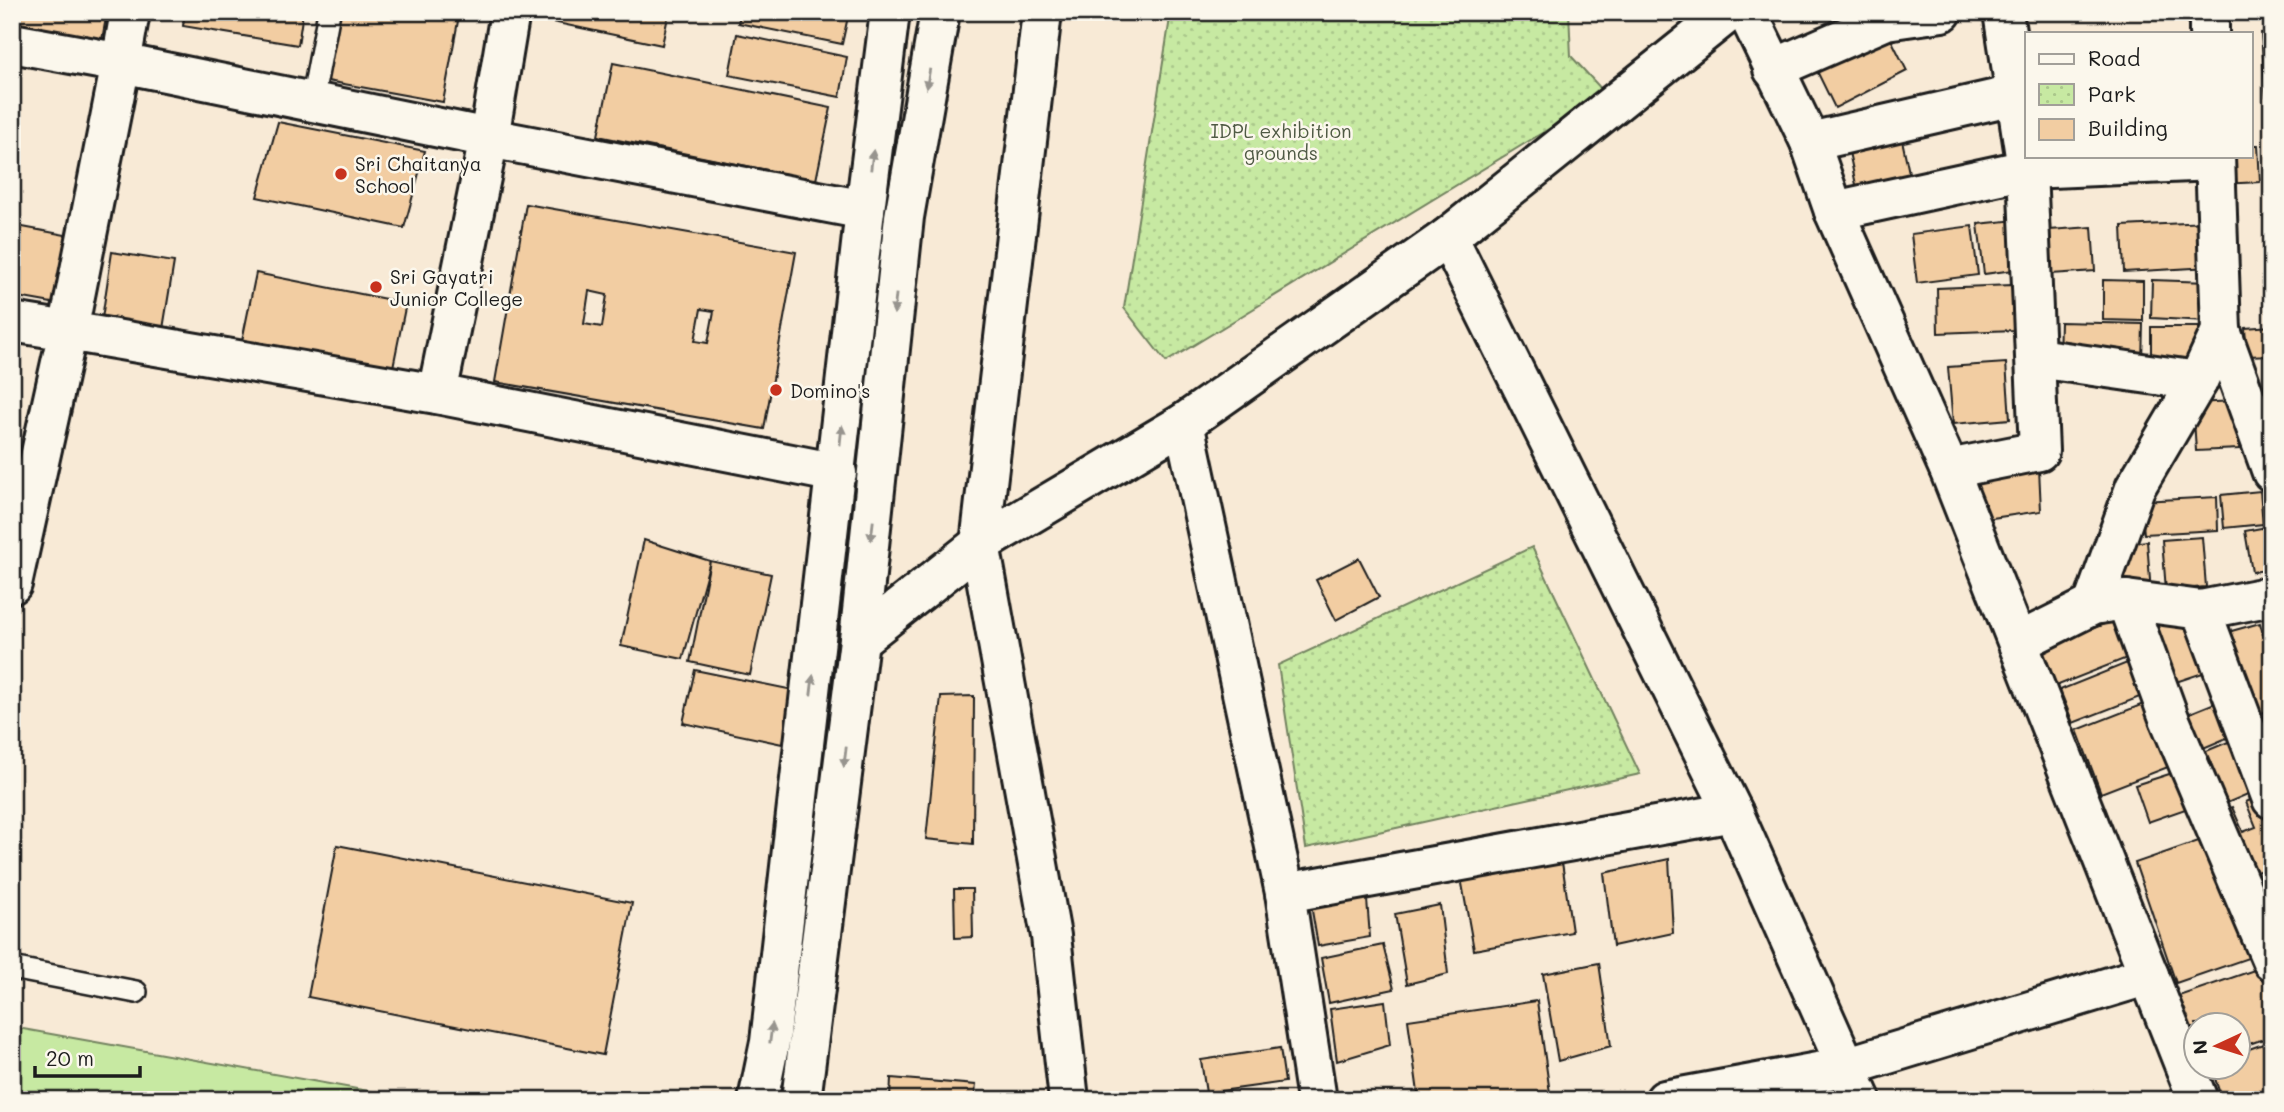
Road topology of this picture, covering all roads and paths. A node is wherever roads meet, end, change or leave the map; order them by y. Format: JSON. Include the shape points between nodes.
{"nodes":[{"id":1,"x":130,"y":12,"type":"edge"},
{"id":2,"x":329,"y":12,"type":"edge"},
{"id":3,"x":510,"y":12,"type":"edge"},
{"id":4,"x":890,"y":12,"type":"edge"},
{"id":5,"x":940,"y":12,"type":"edge"},
{"id":6,"x":1042,"y":12,"type":"edge"},
{"id":7,"x":1729,"y":12,"type":"edge"},
{"id":8,"x":1747,"y":12,"type":"edge"},
{"id":9,"x":1942,"y":12,"type":"edge"},
{"id":10,"x":2003,"y":12,"type":"edge"},
{"id":11,"x":2209,"y":12,"type":"edge"},
{"id":12,"x":2210,"y":32,"type":"edge"},
{"id":13,"x":12,"y":43,"type":"edge"},
{"id":14,"x":121,"y":63,"type":"junction"},
{"id":15,"x":1773,"y":69,"type":"junction"},
{"id":16,"x":2022,"y":92,"type":"edge"},
{"id":17,"x":312,"y":102,"type":"junction"},
{"id":18,"x":489,"y":138,"type":"junction"},
{"id":19,"x":2025,"y":138,"type":"edge"},
{"id":20,"x":1810,"y":142,"type":"junction"},
{"id":21,"x":2026,"y":158,"type":"edge"},
{"id":22,"x":2215,"y":158,"type":"edge"},
{"id":23,"x":2027,"y":169,"type":"junction"},
{"id":24,"x":865,"y":210,"type":"junction"},
{"id":25,"x":1834,"y":211,"type":"junction"},
{"id":26,"x":1448,"y":237,"type":"junction"},
{"id":27,"x":12,"y":321,"type":"edge"},
{"id":28,"x":68,"y":331,"type":"junction"},
{"id":29,"x":2221,"y":331,"type":"junction"},
{"id":30,"x":2037,"y":358,"type":"junction"},
{"id":31,"x":2198,"y":381,"type":"junction"},
{"id":32,"x":438,"y":394,"type":"junction"},
{"id":33,"x":1185,"y":423,"type":"junction"},
{"id":34,"x":1949,"y":469,"type":"junction"},
{"id":35,"x":2272,"y":472,"type":"edge"},
{"id":36,"x":837,"y":473,"type":"junction"},
{"id":37,"x":980,"y":544,"type":"junction"},
{"id":38,"x":12,"y":584,"type":"edge"},
{"id":39,"x":2272,"y":596,"type":"edge"},
{"id":40,"x":2109,"y":603,"type":"junction"},
{"id":41,"x":2201,"y":610,"type":"junction"},
{"id":42,"x":859,"y":640,"type":"junction"},
{"id":43,"x":2019,"y":642,"type":"junction"},
{"id":44,"x":2272,"y":799,"type":"edge"},
{"id":45,"x":1733,"y":813,"type":"junction"},
{"id":46,"x":1285,"y":893,"type":"junction"},
{"id":47,"x":2272,"y":961,"type":"edge"},
{"id":48,"x":12,"y":968,"type":"edge"},
{"id":49,"x":2149,"y":975,"type":"junction"},
{"id":50,"x":136,"y":992,"type":"dead end"},
{"id":51,"x":1853,"y":1083,"type":"edge"},
{"id":52,"x":758,"y":1100,"type":"edge"},
{"id":53,"x":801,"y":1100,"type":"edge"},
{"id":54,"x":1069,"y":1100,"type":"edge"},
{"id":55,"x":1317,"y":1100,"type":"edge"},
{"id":56,"x":1665,"y":1100,"type":"edge"},
{"id":57,"x":2198,"y":1100,"type":"edge"}],
"edges":[{"from":1,"to":14,"type":"street"},
{"from":2,"to":17,"type":"lane"},
{"from":3,"to":18,"type":"street"},
{"from":24,"to":4,"type":"street","one_way":true},
{"from":5,"to":42,"type":"street","one_way":true,"via":[[904,218]]},
{"from":6,"to":37,"type":"street"},
{"from":7,"to":26,"type":"street"},
{"from":8,"to":15,"type":"street"},
{"from":9,"to":15,"type":"street","via":[[1886,20]]},
{"from":10,"to":16,"type":"street"},
{"from":11,"to":12,"type":"street"},
{"from":13,"to":14,"type":"street"},
{"from":14,"to":17,"type":"street"},
{"from":14,"to":28,"type":"street"},
{"from":15,"to":20,"type":"street"},
{"from":16,"to":19,"type":"street"},
{"from":16,"to":20,"type":"street"},
{"from":17,"to":18,"type":"street"},
{"from":18,"to":24,"type":"street"},
{"from":18,"to":32,"type":"street"},
{"from":20,"to":25,"type":"street"},
{"from":21,"to":23,"type":"street"},
{"from":22,"to":23,"type":"street"},
{"from":22,"to":29,"type":"street"},
{"from":23,"to":25,"type":"street"},
{"from":23,"to":30,"type":"street"},
{"from":36,"to":24,"type":"street","one_way":true},
{"from":25,"to":34,"type":"street"},
{"from":26,"to":33,"type":"street"},
{"from":26,"to":45,"type":"street"},
{"from":27,"to":28,"type":"street"},
{"from":28,"to":32,"type":"street"},
{"from":28,"to":38,"type":"street"},
{"from":29,"to":31,"type":"street"},
{"from":29,"to":35,"type":"street"},
{"from":30,"to":31,"type":"street"},
{"from":30,"to":34,"type":"street","via":[[2039,451]]},
{"from":31,"to":40,"type":"street","via":[[2135,488]]},
{"from":32,"to":36,"type":"street"},
{"from":33,"to":37,"type":"street"},
{"from":33,"to":46,"type":"street"},
{"from":34,"to":43,"type":"street"},
{"from":52,"to":36,"type":"street","one_way":true,"via":[[772,1028]]},
{"from":37,"to":42,"type":"street"},
{"from":37,"to":54,"type":"street","via":[[1051,936]]},
{"from":39,"to":41,"type":"street"},
{"from":40,"to":41,"type":"street"},
{"from":40,"to":43,"type":"street"},
{"from":40,"to":47,"type":"street","via":[[2169,718]]},
{"from":41,"to":44,"type":"street"},
{"from":42,"to":53,"type":"street","one_way":true},
{"from":43,"to":49,"type":"street"},
{"from":45,"to":46,"type":"street"},
{"from":45,"to":51,"type":"street"},
{"from":46,"to":55,"type":"street"},
{"from":48,"to":50,"type":"lane"},
{"from":49,"to":51,"type":"street"},
{"from":49,"to":57,"type":"street"},
{"from":51,"to":56,"type":"street"}]}
